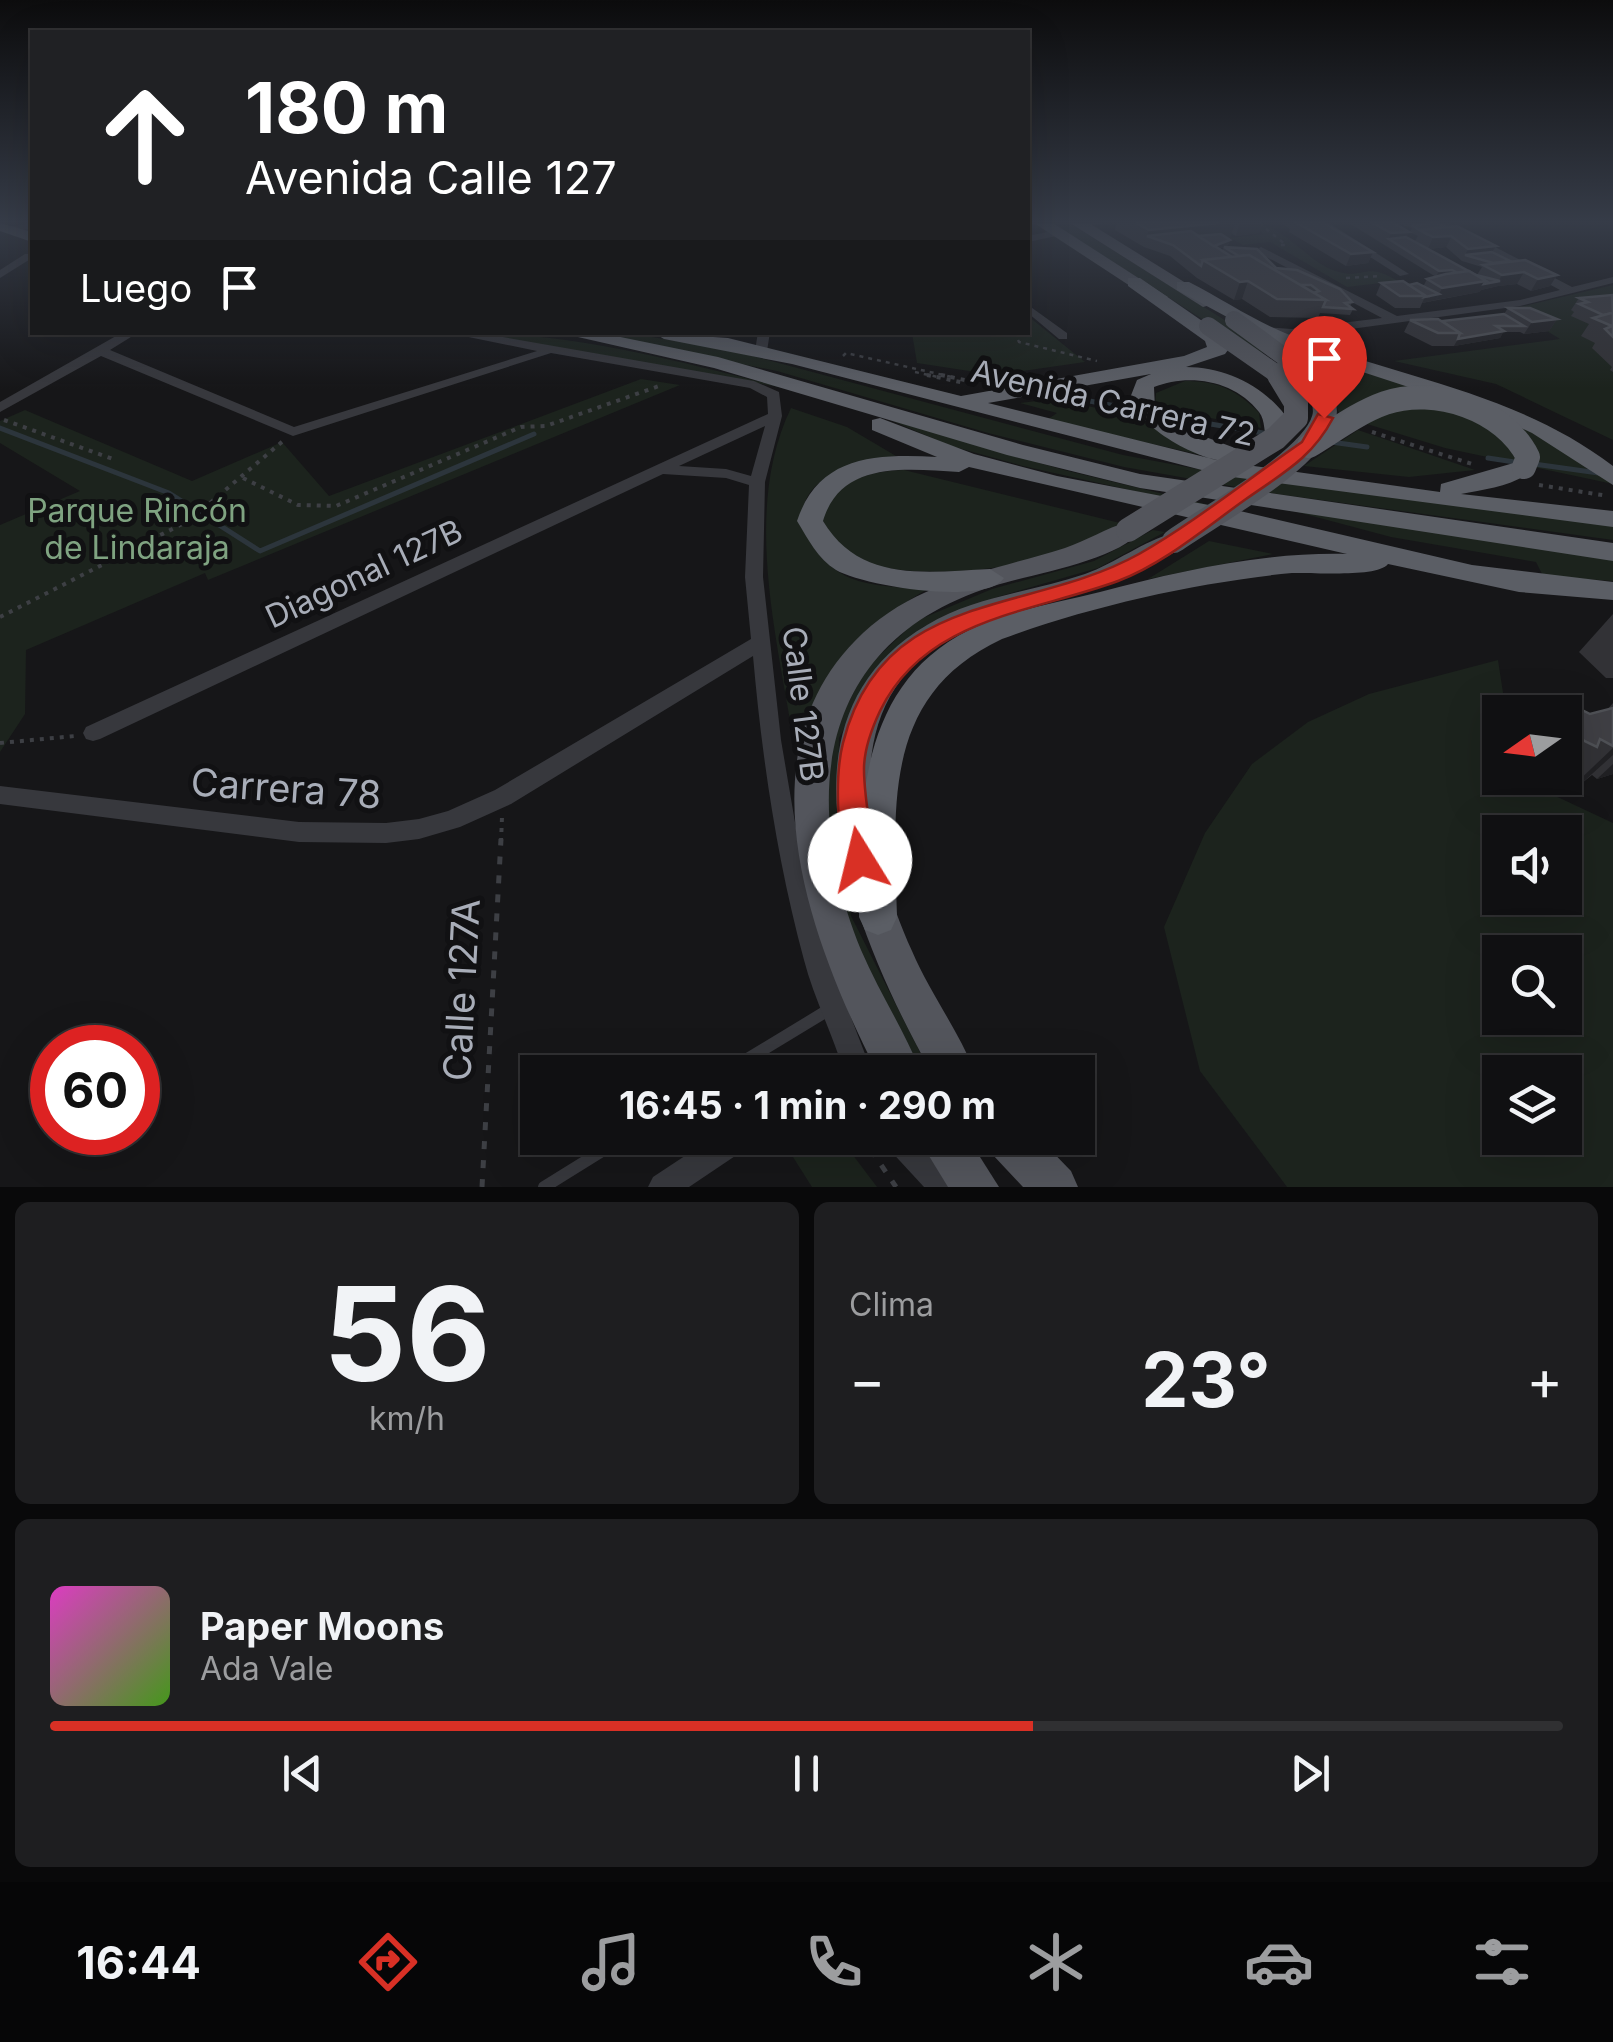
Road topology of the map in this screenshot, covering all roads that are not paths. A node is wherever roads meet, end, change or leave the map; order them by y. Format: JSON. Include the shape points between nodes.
{"nodes":[{"id":1,"x":1128,"y":278,"type":"edge"},
{"id":2,"x":1171,"y":278,"type":"edge"},
{"id":3,"x":1315,"y":278,"type":"edge"},
{"id":4,"x":1547,"y":278,"type":"edge"},
{"id":5,"x":1613,"y":280,"type":"edge"},
{"id":6,"x":1134,"y":282,"type":"junction"},
{"id":7,"x":1183,"y":286,"type":"junction"},
{"id":8,"x":1571,"y":291,"type":"junction"},
{"id":9,"x":1030,"y":310,"type":"edge"},
{"id":10,"x":1395,"y":320,"type":"junction"},
{"id":11,"x":1263,"y":330,"type":"junction"},
{"id":12,"x":128,"y":335,"type":"edge"},
{"id":13,"x":466,"y":335,"type":"edge"},
{"id":14,"x":581,"y":335,"type":"edge"},
{"id":15,"x":692,"y":335,"type":"edge"},
{"id":16,"x":1063,"y":336,"type":"dead end"},
{"id":17,"x":504,"y":342,"type":"junction"},
{"id":18,"x":762,"y":342,"type":"edge"},
{"id":19,"x":550,"y":350,"type":"junction"},
{"id":20,"x":101,"y":351,"type":"junction"},
{"id":21,"x":1341,"y":360,"type":"junction"},
{"id":22,"x":475,"y":374,"type":"junction"},
{"id":23,"x":812,"y":390,"type":"junction"},
{"id":24,"x":943,"y":400,"type":"junction"},
{"id":25,"x":774,"y":406,"type":"junction"},
{"id":26,"x":0,"y":408,"type":"edge"},
{"id":27,"x":1276,"y":438,"type":"junction"},
{"id":28,"x":1309,"y":446,"type":"junction"},
{"id":29,"x":1613,"y":459,"type":"edge"},
{"id":30,"x":661,"y":469,"type":"junction"},
{"id":31,"x":1018,"y":472,"type":"junction"},
{"id":32,"x":1613,"y":478,"type":"edge"},
{"id":33,"x":1140,"y":480,"type":"junction"},
{"id":34,"x":1312,"y":481,"type":"junction"},
{"id":35,"x":757,"y":482,"type":"junction"},
{"id":36,"x":1398,"y":491,"type":"junction"},
{"id":37,"x":1613,"y":519,"type":"edge"},
{"id":38,"x":1613,"y":552,"type":"edge"},
{"id":39,"x":1613,"y":566,"type":"edge"},
{"id":40,"x":1448,"y":568,"type":"junction"},
{"id":41,"x":990,"y":578,"type":"junction"},
{"id":42,"x":1613,"y":591,"type":"edge"},
{"id":43,"x":760,"y":644,"type":"junction"},
{"id":44,"x":94,"y":732,"type":"road end"},
{"id":45,"x":0,"y":795,"type":"edge"},
{"id":46,"x":878,"y":918,"type":"junction"},
{"id":47,"x":832,"y":1008,"type":"junction"},
{"id":48,"x":754,"y":1055,"type":"edge"},
{"id":49,"x":845,"y":1055,"type":"edge"},
{"id":50,"x":891,"y":1055,"type":"edge"},
{"id":51,"x":945,"y":1055,"type":"edge"},
{"id":52,"x":596,"y":1155,"type":"edge"},
{"id":53,"x":711,"y":1155,"type":"edge"},
{"id":54,"x":900,"y":1155,"type":"edge"},
{"id":55,"x":952,"y":1155,"type":"edge"},
{"id":56,"x":1024,"y":1155,"type":"edge"},
{"id":57,"x":544,"y":1187,"type":"edge"},
{"id":58,"x":663,"y":1187,"type":"edge"},
{"id":59,"x":944,"y":1187,"type":"edge"},
{"id":60,"x":976,"y":1187,"type":"edge"},
{"id":61,"x":1055,"y":1187,"type":"edge"}],
"edges":[{"from":1,"to":6,"type":"main road"},
{"from":2,"to":7,"type":"main road"},
{"from":3,"to":10,"type":"street"},
{"from":4,"to":8,"type":"street"},
{"from":5,"to":8,"type":"street"},
{"from":6,"to":24,"type":"highway","via":[[1214,338],[1218,350],[993,398]]},
{"from":6,"to":27,"type":"main road","bridge":true,"via":[[1270,369],[1294,394],[1296,418]]},
{"from":7,"to":11,"type":"highway"},
{"from":7,"to":28,"type":"main road","bridge":true,"via":[[1298,362],[1319,386],[1324,418]]},
{"from":8,"to":10,"type":"street"},
{"from":9,"to":16,"type":"street"},
{"from":10,"to":11,"type":"street","via":[[1292,333]]},
{"from":11,"to":21,"type":"highway"},
{"from":12,"to":20,"type":"street"},
{"from":13,"to":17,"type":"street"},
{"from":14,"to":23,"type":"highway","name":"Avenida Carrera 72"},
{"from":15,"to":18,"type":"highway","name":"Avenida Carrera 72"},
{"from":17,"to":19,"type":"street"},
{"from":17,"to":22,"type":"street","via":[[493,362]]},
{"from":18,"to":24,"type":"highway","name":"Avenida Carrera 72"},
{"from":19,"to":22,"type":"street"},
{"from":19,"to":25,"type":"street","via":[[754,386]]},
{"from":20,"to":22,"type":"street","via":[[293,432]]},
{"from":20,"to":26,"type":"street"},
{"from":21,"to":29,"type":"highway","via":[[1504,400],[1574,432]]},
{"from":21,"to":32,"type":"highway","bridge":true,"via":[[1527,423]]},
{"from":23,"to":31,"type":"highway","name":"Avenida Carrera 72","via":[[918,442]]},
{"from":23,"to":33,"type":"highway","name":"Avenida Carrera 72"},
{"from":24,"to":34,"type":"highway","name":"Avenida Carrera 72","via":[[1174,458]]},
{"from":25,"to":30,"type":"street","name":"Diagonal 127B"},
{"from":25,"to":35,"type":"street","name":"Calle 127B"},
{"from":27,"to":34,"type":"highway","via":[[1274,415],[1265,404],[1216,377],[1174,374],[1144,384],[1139,394],[1150,417],[1182,438]]},
{"from":27,"to":41,"type":"main road","bridge":true,"via":[[1128,530],[1053,564]]},
{"from":28,"to":36,"type":"highway","bridge":true,"via":[[1383,404],[1429,399],[1471,409],[1524,444],[1524,467],[1460,488]]},
{"from":28,"to":46,"type":"main road","bridge":true,"via":[[1174,542],[1112,575],[932,634],[902,659],[860,726],[850,767],[860,860]]},
{"from":30,"to":35,"type":"street","name":"Diagonal 127B"},
{"from":30,"to":44,"type":"street","name":"Diagonal 127B"},
{"from":31,"to":40,"type":"highway","name":"Avenida Carrera 72"},
{"from":31,"to":41,"type":"highway","via":[[870,466],[831,482],[812,506],[810,520],[821,546],[870,576]]},
{"from":33,"to":38,"type":"highway","name":"Avenida Carrera 72"},
{"from":33,"to":39,"type":"highway","via":[[1390,544],[1542,570]]},
{"from":34,"to":36,"type":"highway","name":"Avenida Carrera 72"},
{"from":35,"to":43,"type":"street","name":"Calle 127B"},
{"from":36,"to":37,"type":"highway","name":"Avenida Carrera 72"},
{"from":40,"to":42,"type":"highway","name":"Avenida Carrera 72"},
{"from":40,"to":46,"type":"highway","via":[[1260,565],[1016,624],[971,642],[913,696],[894,728],[878,824]]},
{"from":41,"to":50,"type":"main road","via":[[930,600],[868,642],[836,686],[811,751],[811,827],[832,922],[856,990]]},
{"from":43,"to":45,"type":"street","name":"Carrera 78","via":[[503,797],[452,820],[386,833],[299,832]]},
{"from":43,"to":47,"type":"street","name":"Calle 127B","via":[[786,834]]},
{"from":46,"to":51,"type":"main road"},
{"from":47,"to":48,"type":"lane"},
{"from":47,"to":49,"type":"street","name":"Calle 127B"},
{"from":52,"to":57,"type":"lane"},
{"from":53,"to":58,"type":"street"},
{"from":54,"to":59,"type":"street"},
{"from":55,"to":60,"type":"main road"},
{"from":56,"to":61,"type":"main road"}]}
